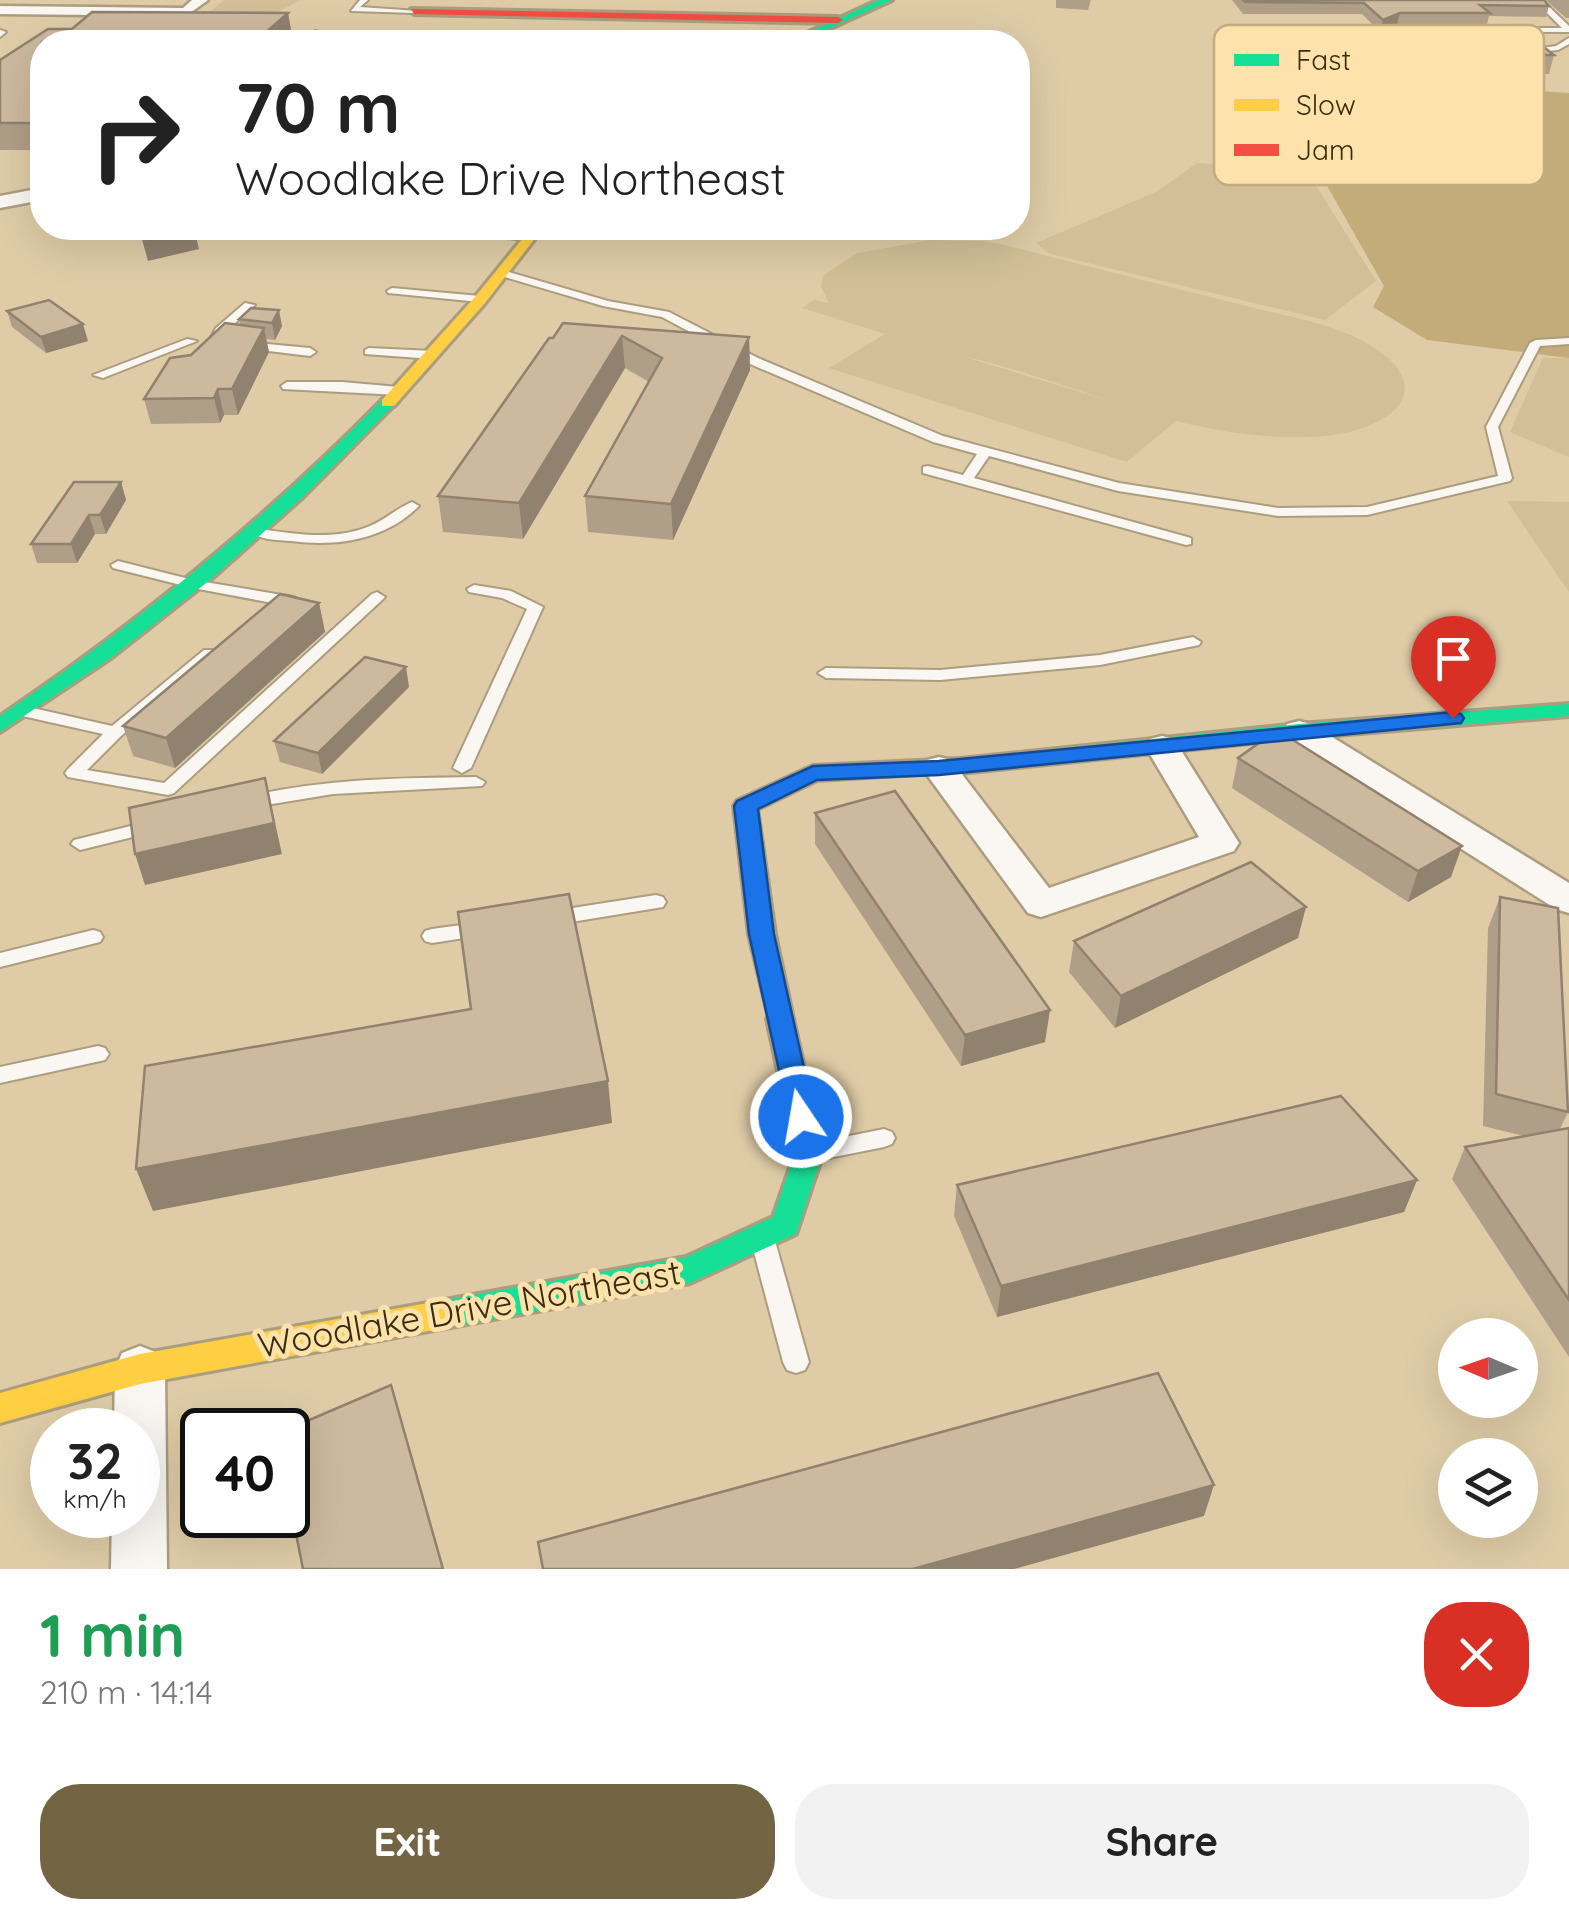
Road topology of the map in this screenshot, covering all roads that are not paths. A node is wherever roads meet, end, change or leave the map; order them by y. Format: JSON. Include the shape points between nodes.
{"nodes":[{"id":1,"x":201,"y":0,"type":"edge"},
{"id":2,"x":364,"y":0,"type":"edge"},
{"id":3,"x":887,"y":0,"type":"edge"},
{"id":4,"x":1538,"y":0,"type":"edge"},
{"id":5,"x":405,"y":5,"type":"edge"},
{"id":6,"x":0,"y":10,"type":"edge"},
{"id":7,"x":387,"y":10,"type":"junction"},
{"id":8,"x":838,"y":20,"type":"junction"},
{"id":9,"x":817,"y":30,"type":"edge"},
{"id":10,"x":1544,"y":30,"type":"edge"},
{"id":11,"x":1569,"y":30,"type":"edge"},
{"id":12,"x":1569,"y":40,"type":"edge"},
{"id":13,"x":1544,"y":49,"type":"edge"},
{"id":14,"x":30,"y":196,"type":"edge"},
{"id":15,"x":0,"y":202,"type":"edge"},
{"id":16,"x":528,"y":240,"type":"edge"},
{"id":17,"x":502,"y":273,"type":"junction"},
{"id":18,"x":392,"y":291,"type":"dead end"},
{"id":19,"x":574,"y":294,"type":"junction"},
{"id":20,"x":480,"y":300,"type":"junction"},
{"id":21,"x":249,"y":305,"type":"edge"},
{"id":22,"x":564,"y":307,"type":"dead end"},
{"id":23,"x":190,"y":340,"type":"dead end"},
{"id":24,"x":1569,"y":341,"type":"edge"},
{"id":25,"x":310,"y":352,"type":"dead end"},
{"id":26,"x":369,"y":352,"type":"dead end"},
{"id":27,"x":433,"y":354,"type":"junction"},
{"id":28,"x":98,"y":375,"type":"dead end"},
{"id":29,"x":288,"y":386,"type":"dead end"},
{"id":30,"x":399,"y":391,"type":"junction"},
{"id":31,"x":986,"y":452,"type":"junction"},
{"id":32,"x":928,"y":470,"type":"dead end"},
{"id":33,"x":966,"y":480,"type":"junction"},
{"id":34,"x":412,"y":506,"type":"dead end"},
{"id":35,"x":259,"y":532,"type":"junction"},
{"id":36,"x":1186,"y":541,"type":"dead end"},
{"id":37,"x":118,"y":564,"type":"dead end"},
{"id":38,"x":193,"y":584,"type":"junction"},
{"id":39,"x":474,"y":589,"type":"dead end"},
{"id":40,"x":276,"y":598,"type":"junction"},
{"id":41,"x":377,"y":598,"type":"dead end"},
{"id":42,"x":305,"y":604,"type":"edge"},
{"id":43,"x":261,"y":610,"type":"edge"},
{"id":44,"x":1193,"y":642,"type":"dead end"},
{"id":45,"x":218,"y":647,"type":"edge"},
{"id":46,"x":826,"y":673,"type":"dead end"},
{"id":47,"x":1569,"y":710,"type":"edge"},
{"id":48,"x":24,"y":712,"type":"junction"},
{"id":49,"x":0,"y":726,"type":"edge"},
{"id":50,"x":1298,"y":730,"type":"junction"},
{"id":51,"x":115,"y":732,"type":"junction"},
{"id":52,"x":1162,"y":746,"type":"junction"},
{"id":53,"x":939,"y":768,"type":"junction"},
{"id":54,"x":227,"y":808,"type":"edge"},
{"id":55,"x":172,"y":822,"type":"edge"},
{"id":56,"x":80,"y":844,"type":"dead end"},
{"id":57,"x":1564,"y":893,"type":"edge"},
{"id":58,"x":656,"y":902,"type":"dead end"},
{"id":59,"x":432,"y":936,"type":"dead end"},
{"id":60,"x":93,"y":937,"type":"dead end"},
{"id":61,"x":0,"y":960,"type":"edge"},
{"id":62,"x":98,"y":1054,"type":"dead end"},
{"id":63,"x":0,"y":1075,"type":"edge"},
{"id":64,"x":884,"y":1138,"type":"dead end"},
{"id":65,"x":809,"y":1153,"type":"junction"},
{"id":66,"x":762,"y":1236,"type":"junction"},
{"id":67,"x":796,"y":1362,"type":"dead end"},
{"id":68,"x":140,"y":1368,"type":"junction"},
{"id":69,"x":0,"y":1408,"type":"edge"},
{"id":70,"x":139,"y":1569,"type":"edge"}],
"edges":[{"from":1,"to":6,"type":"street","via":[[186,12]]},
{"from":2,"to":7,"type":"lane","via":[[354,9]]},
{"from":3,"to":8,"type":"street"},
{"from":4,"to":11,"type":"lane"},
{"from":5,"to":7,"type":"lane"},
{"from":5,"to":7,"type":"lane"},
{"from":5,"to":8,"type":"street"},
{"from":8,"to":9,"type":"street"},
{"from":10,"to":11,"type":"lane"},
{"from":12,"to":13,"type":"lane"},
{"from":14,"to":15,"type":"street"},
{"from":16,"to":17,"type":"street"},
{"from":17,"to":19,"type":"lane"},
{"from":17,"to":20,"type":"street"},
{"from":18,"to":20,"type":"lane"},
{"from":19,"to":22,"type":"lane"},
{"from":19,"to":31,"type":"lane","via":[[665,314],[770,368],[938,439]]},
{"from":20,"to":27,"type":"street"},
{"from":21,"to":25,"type":"lane","via":[[215,339]]},
{"from":23,"to":28,"type":"lane"},
{"from":24,"to":31,"type":"lane","via":[[1536,342],[1492,427],[1505,478],[1367,511],[1220,505]]},
{"from":26,"to":27,"type":"lane"},
{"from":27,"to":30,"type":"street"},
{"from":29,"to":30,"type":"lane"},
{"from":30,"to":35,"type":"street"},
{"from":31,"to":33,"type":"lane"},
{"from":32,"to":33,"type":"lane"},
{"from":33,"to":36,"type":"lane"},
{"from":34,"to":35,"type":"lane","via":[[370,534],[294,538]]},
{"from":35,"to":38,"type":"street"},
{"from":37,"to":38,"type":"lane"},
{"from":38,"to":40,"type":"lane"},
{"from":38,"to":48,"type":"street"},
{"from":39,"to":54,"type":"lane","via":[[535,608],[469,775],[282,794]]},
{"from":40,"to":42,"type":"lane"},
{"from":40,"to":43,"type":"lane"},
{"from":41,"to":51,"type":"lane","via":[[168,789],[74,773]]},
{"from":44,"to":46,"type":"lane","via":[[1100,660],[940,675]]},
{"from":45,"to":51,"type":"lane"},
{"from":47,"to":50,"type":"street"},
{"from":48,"to":49,"type":"street"},
{"from":48,"to":51,"type":"lane"},
{"from":50,"to":52,"type":"street"},
{"from":50,"to":57,"type":"street"},
{"from":52,"to":53,"type":"street"},
{"from":52,"to":53,"type":"street","via":[[1221,843],[1041,904]]},
{"from":53,"to":65,"type":"street","via":[[813,774],[746,806],[762,934]]},
{"from":55,"to":56,"type":"lane"},
{"from":58,"to":59,"type":"lane"},
{"from":60,"to":61,"type":"lane"},
{"from":62,"to":63,"type":"lane"},
{"from":64,"to":65,"type":"lane"},
{"from":65,"to":66,"type":"street","name":"Woodlake Drive Northeast","via":[[784,1225]]},
{"from":66,"to":67,"type":"lane"},
{"from":66,"to":68,"type":"street","name":"Woodlake Drive Northeast","via":[[690,1270]]},
{"from":68,"to":69,"type":"street","name":"Woodlake Drive Northeast"},
{"from":68,"to":70,"type":"street"}]}
